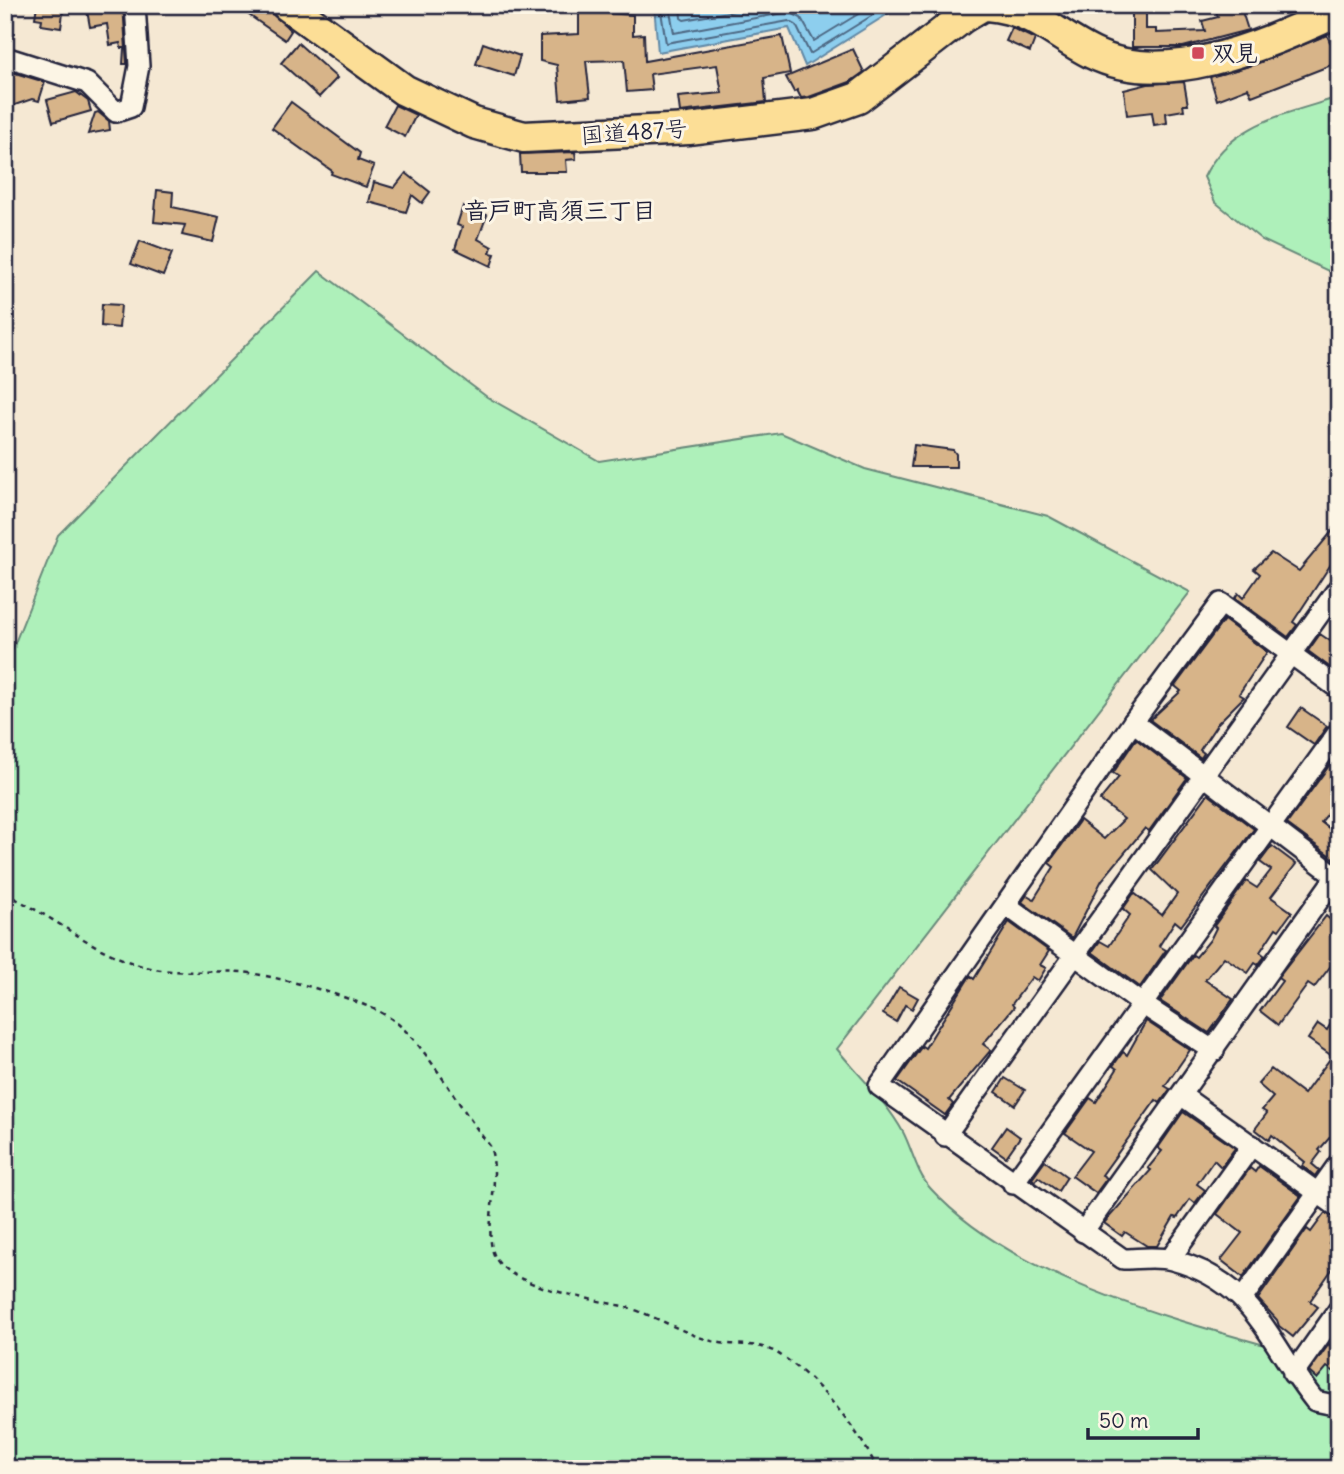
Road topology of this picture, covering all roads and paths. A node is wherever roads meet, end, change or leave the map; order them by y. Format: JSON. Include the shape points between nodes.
{"nodes":[{"id":1,"x":135,"y":5,"type":"edge"},
{"id":2,"x":287,"y":5,"type":"edge"},
{"id":3,"x":985,"y":5,"type":"edge"},
{"id":4,"x":1339,"y":11,"type":"edge"},
{"id":5,"x":5,"y":57,"type":"edge"},
{"id":6,"x":1339,"y":587,"type":"edge"},
{"id":7,"x":1291,"y":654,"type":"junction"},
{"id":8,"x":1339,"y":689,"type":"edge"},
{"id":9,"x":1133,"y":722,"type":"junction"},
{"id":10,"x":1339,"y":731,"type":"edge"},
{"id":11,"x":1203,"y":777,"type":"junction"},
{"id":12,"x":1270,"y":825,"type":"junction"},
{"id":13,"x":1337,"y":874,"type":"edge"},
{"id":14,"x":5,"y":894,"type":"edge"},
{"id":15,"x":1006,"y":905,"type":"junction"},
{"id":16,"x":1076,"y":956,"type":"junction"},
{"id":17,"x":1142,"y":1004,"type":"junction"},
{"id":18,"x":1214,"y":1051,"type":"junction"},
{"id":19,"x":1181,"y":1095,"type":"junction"},
{"id":20,"x":946,"y":1136,"type":"junction"},
{"id":21,"x":1252,"y":1145,"type":"junction"},
{"id":22,"x":1339,"y":1163,"type":"edge"},
{"id":23,"x":1013,"y":1184,"type":"junction"},
{"id":24,"x":1318,"y":1194,"type":"junction"},
{"id":25,"x":1339,"y":1208,"type":"edge"},
{"id":26,"x":1083,"y":1232,"type":"junction"},
{"id":27,"x":1170,"y":1259,"type":"junction"},
{"id":28,"x":1243,"y":1297,"type":"junction"},
{"id":29,"x":1339,"y":1309,"type":"edge"},
{"id":30,"x":1293,"y":1374,"type":"junction"},
{"id":31,"x":1339,"y":1406,"type":"edge"},
{"id":32,"x":877,"y":1469,"type":"edge"}],
"edges":[{"from":1,"to":5,"type":"street","via":[[139,66],[131,107],[116,112],[87,83]]},
{"from":2,"to":3,"type":"highway","name":"国道487号","via":[[404,90],[474,122],[524,137],[689,129],[813,114],[858,98]]},
{"from":3,"to":4,"type":"highway","name":"国道487号","via":[[1013,8],[1111,62],[1146,65],[1234,55]]},
{"from":6,"to":7,"type":"street"},
{"from":7,"to":8,"type":"street"},
{"from":7,"to":9,"type":"street","via":[[1221,603]]},
{"from":7,"to":11,"type":"street"},
{"from":9,"to":11,"type":"street"},
{"from":9,"to":15,"type":"street"},
{"from":10,"to":12,"type":"street"},
{"from":11,"to":12,"type":"street"},
{"from":11,"to":16,"type":"street"},
{"from":12,"to":13,"type":"street"},
{"from":12,"to":17,"type":"street"},
{"from":13,"to":18,"type":"street"},
{"from":14,"to":32,"type":"path","via":[[99,951],[148,968],[242,972],[346,999],[392,1019],[414,1039],[490,1146],[495,1163],[491,1242],[505,1270],[606,1305],[625,1307],[717,1342],[756,1343],[777,1353],[806,1373],[869,1449]]},
{"from":15,"to":16,"type":"street"},
{"from":15,"to":20,"type":"street","via":[[878,1086]]},
{"from":16,"to":17,"type":"street"},
{"from":16,"to":20,"type":"street"},
{"from":17,"to":18,"type":"street"},
{"from":17,"to":23,"type":"street"},
{"from":18,"to":19,"type":"street"},
{"from":19,"to":21,"type":"street"},
{"from":19,"to":26,"type":"street"},
{"from":20,"to":23,"type":"street"},
{"from":21,"to":24,"type":"street"},
{"from":21,"to":27,"type":"street"},
{"from":22,"to":24,"type":"street"},
{"from":23,"to":26,"type":"street"},
{"from":24,"to":25,"type":"street"},
{"from":24,"to":28,"type":"street"},
{"from":26,"to":27,"type":"street","via":[[1123,1259]]},
{"from":27,"to":28,"type":"street","via":[[1210,1275]]},
{"from":28,"to":30,"type":"street"},
{"from":29,"to":30,"type":"street"},
{"from":30,"to":31,"type":"street","via":[[1315,1401]]}]}
